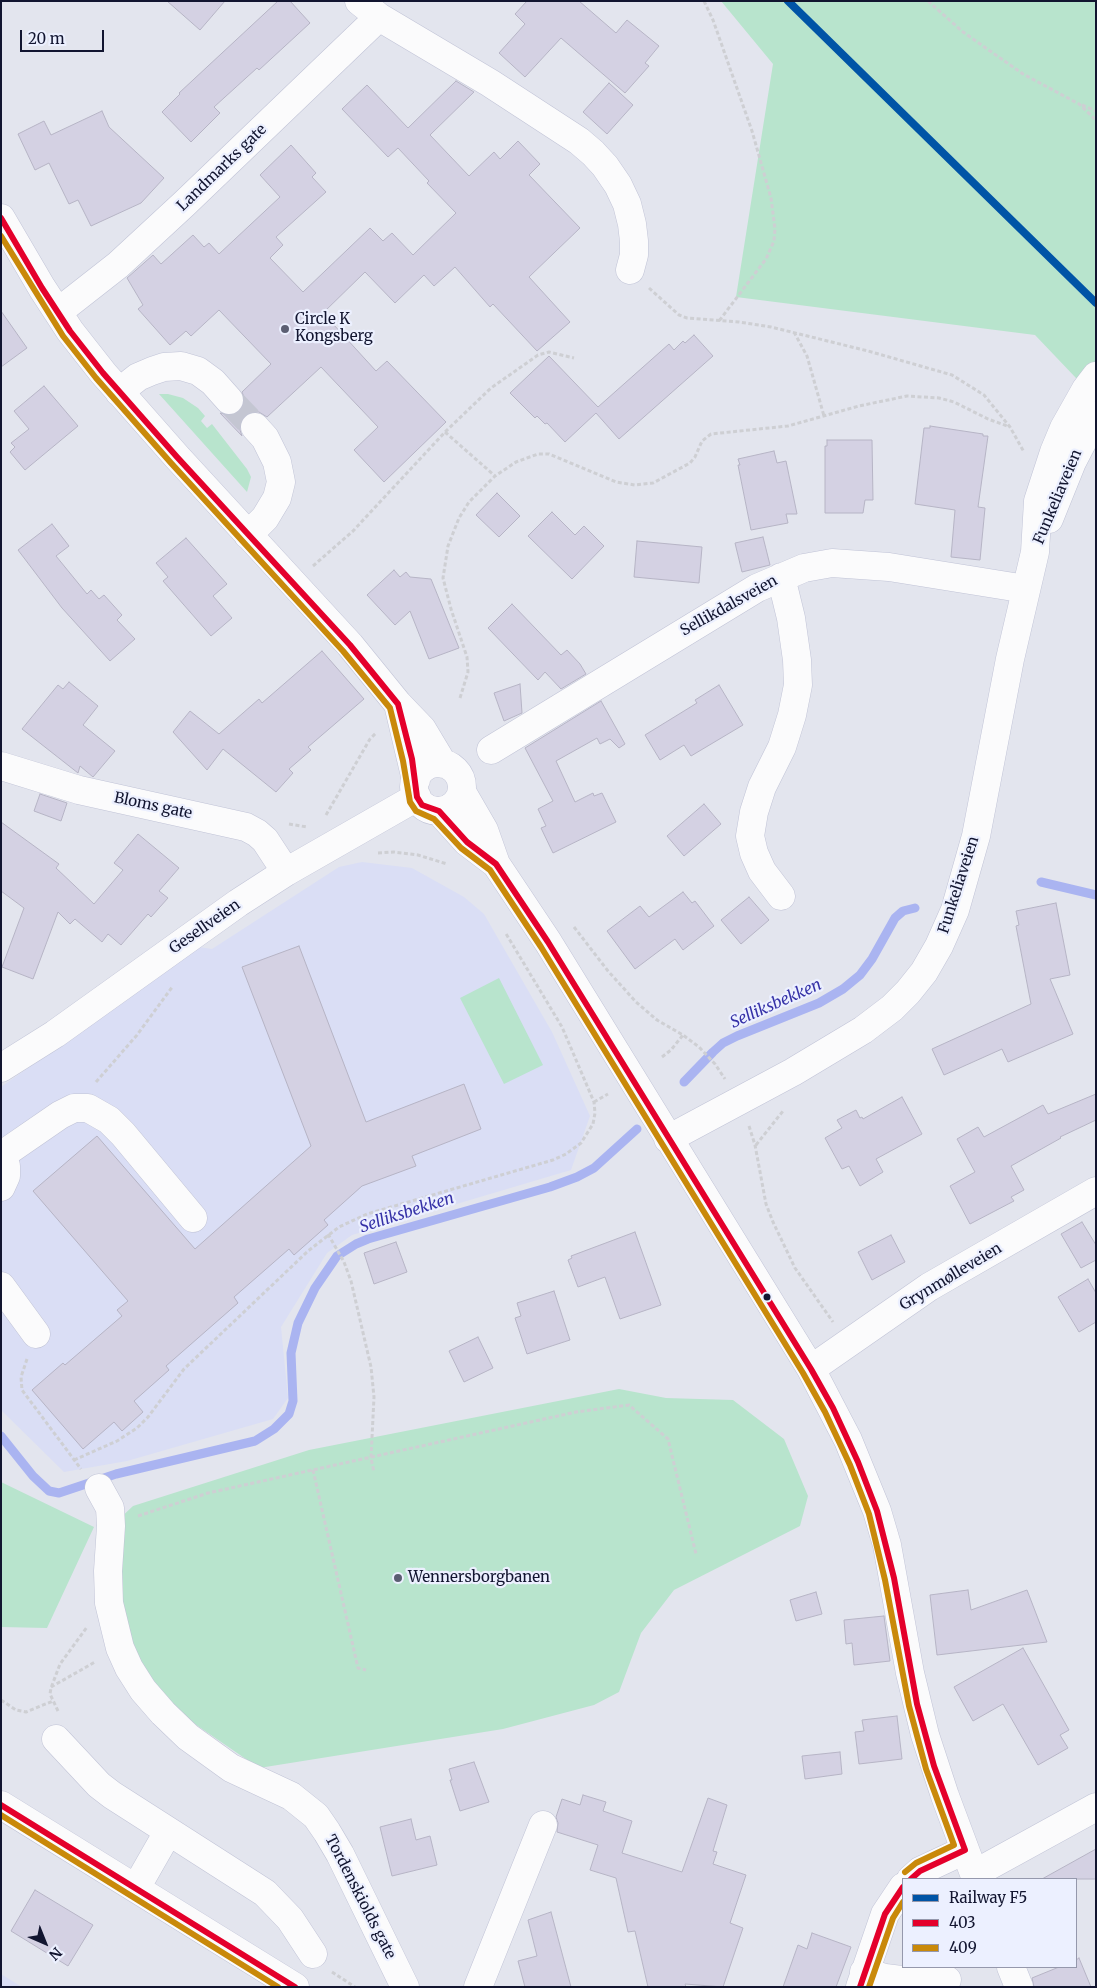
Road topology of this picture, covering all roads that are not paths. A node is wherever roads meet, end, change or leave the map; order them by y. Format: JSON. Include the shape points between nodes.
{"nodes":[{"id":1,"x":369,"y":9,"type":"edge"},
{"id":2,"x":1,"y":218,"type":"edge"},
{"id":3,"x":630,"y":270,"type":"road end"},
{"id":4,"x":58,"y":312,"type":"junction"},
{"id":5,"x":1096,"y":376,"type":"edge"},
{"id":6,"x":119,"y":392,"type":"junction"},
{"id":7,"x":229,"y":400,"type":"tunnel mouth"},
{"id":8,"x":1096,"y":416,"type":"edge"},
{"id":9,"x":255,"y":427,"type":"tunnel mouth"},
{"id":10,"x":248,"y":535,"type":"junction"},
{"id":11,"x":1035,"y":552,"type":"junction"},
{"id":12,"x":780,"y":577,"type":"junction"},
{"id":13,"x":1026,"y":589,"type":"junction"},
{"id":14,"x":399,"y":709,"type":"junction"},
{"id":15,"x":491,"y":750,"type":"dead end"},
{"id":16,"x":443,"y":764,"type":"junction"},
{"id":17,"x":1,"y":766,"type":"edge"},
{"id":18,"x":462,"y":792,"type":"junction"},
{"id":19,"x":424,"y":796,"type":"junction"},
{"id":20,"x":496,"y":864,"type":"junction"},
{"id":21,"x":286,"y":872,"type":"junction"},
{"id":22,"x":781,"y":896,"type":"dead end"},
{"id":23,"x":1,"y":1068,"type":"edge"},
{"id":24,"x":668,"y":1139,"type":"junction"},
{"id":25,"x":1,"y":1154,"type":"edge"},
{"id":26,"x":1,"y":1187,"type":"edge"},
{"id":27,"x":1092,"y":1202,"type":"edge"},
{"id":28,"x":193,"y":1218,"type":"dead end"},
{"id":29,"x":1,"y":1286,"type":"edge"},
{"id":30,"x":36,"y":1334,"type":"road end"},
{"id":31,"x":811,"y":1369,"type":"junction"},
{"id":32,"x":99,"y":1488,"type":"dead end"},
{"id":33,"x":56,"y":1739,"type":"road end"},
{"id":34,"x":1,"y":1805,"type":"edge"},
{"id":35,"x":1096,"y":1807,"type":"edge"},
{"id":36,"x":543,"y":1825,"type":"dead end"},
{"id":37,"x":168,"y":1832,"type":"junction"},
{"id":38,"x":972,"y":1868,"type":"edge"},
{"id":39,"x":912,"y":1878,"type":"edge"},
{"id":40,"x":136,"y":1888,"type":"junction"},
{"id":41,"x":902,"y":1888,"type":"edge"},
{"id":42,"x":313,"y":1954,"type":"dead end"},
{"id":43,"x":1011,"y":1968,"type":"edge"},
{"id":44,"x":862,"y":1979,"type":"edge"},
{"id":45,"x":947,"y":1980,"type":"dead end"},
{"id":46,"x":295,"y":1987,"type":"edge"},
{"id":47,"x":405,"y":1987,"type":"edge"},
{"id":48,"x":478,"y":1987,"type":"edge"},
{"id":49,"x":1019,"y":1987,"type":"edge"}],
"edges":[{"from":1,"to":3,"type":"street","name":"Landmarks gate","via":[[490,83],[593,153],[609,172],[627,204],[634,241]]},
{"from":1,"to":4,"type":"street","name":"Landmarks gate","via":[[177,211],[118,265]]},
{"from":2,"to":4,"type":"street"},
{"from":4,"to":6,"type":"street"},
{"from":5,"to":11,"type":"street","name":"Funkeliaveien","via":[[1064,428],[1043,482],[1038,501]]},
{"from":6,"to":7,"type":"street","via":[[152,371],[181,366],[198,371]]},
{"from":6,"to":10,"type":"street"},
{"from":8,"to":11,"type":"street","name":"Funkeliaveien","via":[[1072,462]]},
{"from":9,"to":10,"type":"street","via":[[265,438],[277,462],[281,482],[266,518]]},
{"from":10,"to":14,"type":"street","via":[[350,645]]},
{"from":11,"to":13,"type":"street","name":"Funkeliaveien"},
{"from":12,"to":13,"type":"street","name":"Sellikdalsveien","via":[[832,563],[889,567]]},
{"from":12,"to":15,"type":"street","name":"Sellikdalsveien","via":[[694,625]]},
{"from":12,"to":22,"type":"street","via":[[797,660],[798,686],[782,746],[762,787],[750,836],[762,871]]},
{"from":13,"to":24,"type":"street","name":"Funkeliaveien","via":[[966,875],[948,927],[924,972],[892,1008],[863,1030],[793,1072]]},
{"from":14,"to":16,"type":"street","via":[[422,729]]},
{"from":14,"to":19,"type":"street"},
{"from":16,"to":18,"type":"street","via":[[458,774]]},
{"from":16,"to":19,"type":"street","via":[[430,765],[418,774]]},
{"from":17,"to":21,"type":"street","name":"Bloms gate","via":[[79,790],[246,827],[265,840]]},
{"from":18,"to":19,"type":"street","via":[[454,806],[447,810]]},
{"from":18,"to":20,"type":"street","via":[[484,830]]},
{"from":19,"to":20,"type":"street","via":[[467,842]]},
{"from":19,"to":21,"type":"street","name":"Gesellveien"},
{"from":20,"to":24,"type":"street","via":[[548,942]]},
{"from":21,"to":23,"type":"street","name":"Gesellveien","via":[[55,1034]]},
{"from":24,"to":31,"type":"street"},
{"from":25,"to":26,"type":"street","via":[[6,1176]]},
{"from":25,"to":28,"type":"street","via":[[60,1115],[74,1108],[88,1108],[109,1120],[123,1134]]},
{"from":27,"to":31,"type":"street","name":"Grynmølleveien","via":[[929,1287]]},
{"from":29,"to":30,"type":"street"},
{"from":31,"to":38,"type":"street","via":[[848,1440],[877,1511],[894,1578],[917,1704],[934,1766]]},
{"from":32,"to":47,"type":"street","name":"Tordenskiolds gate","via":[[110,1508],[109,1604],[120,1648],[129,1668],[143,1690],[188,1737],[231,1768],[292,1796],[316,1816],[340,1854]]},
{"from":33,"to":37,"type":"street","via":[[99,1785]]},
{"from":34,"to":40,"type":"street"},
{"from":35,"to":38,"type":"street"},
{"from":36,"to":48,"type":"street"},
{"from":37,"to":40,"type":"street"},
{"from":37,"to":42,"type":"street","via":[[265,1893],[290,1920]]},
{"from":38,"to":39,"type":"street","via":[[920,1871]]},
{"from":40,"to":46,"type":"street"},
{"from":41,"to":44,"type":"street","via":[[885,1914]]},
{"from":43,"to":49,"type":"street"},
{"from":44,"to":45,"type":"street"}]}
